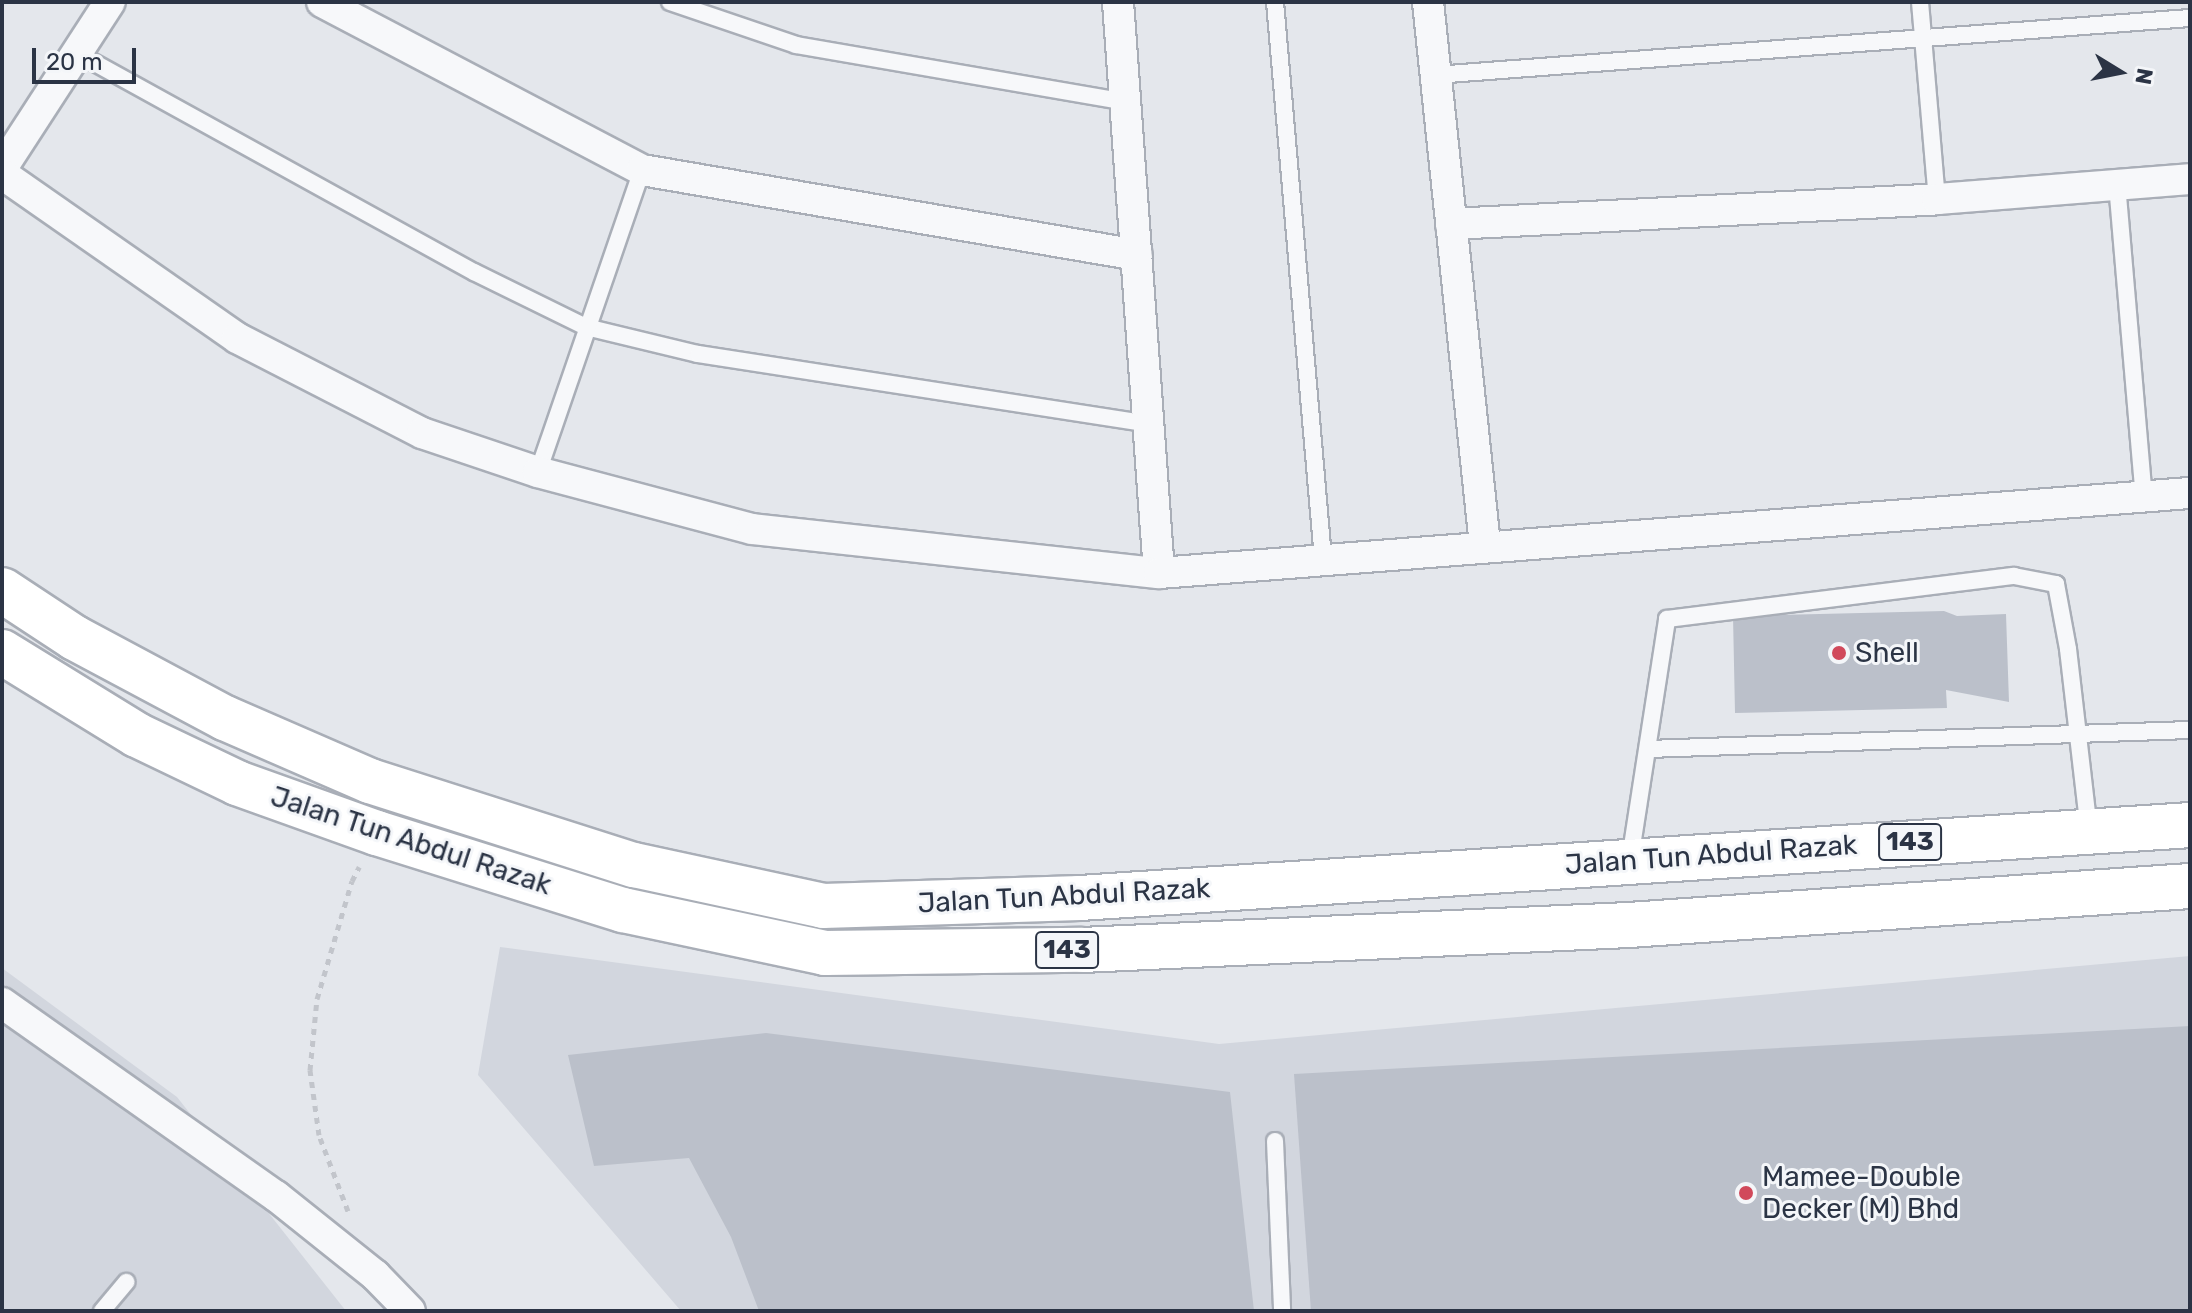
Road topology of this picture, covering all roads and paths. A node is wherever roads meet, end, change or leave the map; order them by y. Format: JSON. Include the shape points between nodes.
{"nodes":[{"id":1,"x":110,"y":2,"type":"edge"},
{"id":2,"x":322,"y":2,"type":"edge"},
{"id":3,"x":670,"y":2,"type":"edge"},
{"id":4,"x":1118,"y":2,"type":"edge"},
{"id":5,"x":1275,"y":2,"type":"edge"},
{"id":6,"x":1428,"y":2,"type":"edge"},
{"id":7,"x":1920,"y":2,"type":"edge"},
{"id":8,"x":2190,"y":18,"type":"edge"},
{"id":9,"x":1922,"y":38,"type":"junction"},
{"id":10,"x":77,"y":53,"type":"junction"},
{"id":11,"x":1435,"y":75,"type":"junction"},
{"id":12,"x":1125,"y":102,"type":"junction"},
{"id":13,"x":642,"y":170,"type":"junction"},
{"id":14,"x":2,"y":171,"type":"edge"},
{"id":15,"x":2190,"y":179,"type":"edge"},
{"id":16,"x":2117,"y":184,"type":"junction"},
{"id":17,"x":1937,"y":199,"type":"junction"},
{"id":18,"x":1451,"y":224,"type":"junction"},
{"id":19,"x":1137,"y":255,"type":"junction"},
{"id":20,"x":586,"y":327,"type":"junction"},
{"id":21,"x":1148,"y":424,"type":"junction"},
{"id":22,"x":538,"y":472,"type":"junction"},
{"id":23,"x":2190,"y":493,"type":"edge"},
{"id":24,"x":2144,"y":496,"type":"junction"},
{"id":25,"x":1485,"y":545,"type":"junction"},
{"id":26,"x":1323,"y":558,"type":"junction"},
{"id":27,"x":1159,"y":573,"type":"junction"},
{"id":28,"x":2,"y":590,"type":"edge"},
{"id":29,"x":2,"y":652,"type":"edge"},
{"id":30,"x":2190,"y":730,"type":"edge"},
{"id":31,"x":2078,"y":733,"type":"junction"},
{"id":32,"x":1648,"y":749,"type":"junction"},
{"id":33,"x":2190,"y":825,"type":"edge"},
{"id":34,"x":2089,"y":830,"type":"junction"},
{"id":35,"x":377,"y":833,"type":"junction"},
{"id":36,"x":1630,"y":861,"type":"junction"},
{"id":37,"x":2190,"y":886,"type":"edge"},
{"id":38,"x":2,"y":1003,"type":"edge"},
{"id":39,"x":1275,"y":1141,"type":"dead end"},
{"id":40,"x":352,"y":1220,"type":"dead end"},
{"id":41,"x":126,"y":1282,"type":"dead end"},
{"id":42,"x":102,"y":1311,"type":"edge"},
{"id":43,"x":410,"y":1311,"type":"edge"},
{"id":44,"x":1282,"y":1311,"type":"edge"}],
"edges":[{"from":1,"to":10,"type":"street"},
{"from":2,"to":13,"type":"street"},
{"from":3,"to":12,"type":"lane","via":[[796,45]]},
{"from":4,"to":12,"type":"street"},
{"from":5,"to":26,"type":"lane"},
{"from":6,"to":11,"type":"street"},
{"from":7,"to":9,"type":"lane"},
{"from":8,"to":9,"type":"lane"},
{"from":9,"to":11,"type":"lane"},
{"from":9,"to":17,"type":"lane"},
{"from":10,"to":14,"type":"street"},
{"from":10,"to":20,"type":"lane","via":[[474,272]]},
{"from":11,"to":18,"type":"street"},
{"from":12,"to":19,"type":"street"},
{"from":13,"to":19,"type":"street"},
{"from":13,"to":20,"type":"lane"},
{"from":14,"to":22,"type":"street","via":[[237,338],[422,433]]},
{"from":15,"to":16,"type":"street"},
{"from":16,"to":17,"type":"street"},
{"from":16,"to":24,"type":"lane"},
{"from":17,"to":18,"type":"street"},
{"from":18,"to":25,"type":"street"},
{"from":19,"to":21,"type":"street"},
{"from":20,"to":21,"type":"lane","via":[[698,354]]},
{"from":20,"to":22,"type":"lane"},
{"from":21,"to":27,"type":"street"},
{"from":22,"to":27,"type":"street","via":[[752,529]]},
{"from":23,"to":24,"type":"street"},
{"from":24,"to":25,"type":"street"},
{"from":25,"to":26,"type":"street"},
{"from":26,"to":27,"type":"street"},
{"from":28,"to":36,"type":"highway","name":"Jalan Tun Abdul Razak","number":"143","via":[[75,638],[225,718],[370,781],[634,865],[823,906],[1080,898]]},
{"from":29,"to":35,"type":"highway","name":"Jalan Tun Abdul Razak","number":"143","via":[[137,735],[237,783]]},
{"from":30,"to":31,"type":"lane"},
{"from":31,"to":32,"type":"lane"},
{"from":31,"to":32,"type":"lane","via":[[2056,584],[2014,576],[1667,619]]},
{"from":31,"to":34,"type":"lane"},
{"from":32,"to":36,"type":"lane"},
{"from":33,"to":34,"type":"highway","name":"Jalan Tun Abdul Razak","number":"143"},
{"from":34,"to":36,"type":"highway","name":"Jalan Tun Abdul Razak","number":"143"},
{"from":35,"to":37,"type":"highway","name":"Jalan Tun Abdul Razak","number":"143","via":[[623,910],[825,953],[1082,950],[1598,926]]},
{"from":35,"to":40,"type":"path","via":[[352,881],[317,999],[310,1070],[319,1135]]},
{"from":38,"to":43,"type":"street","via":[[276,1196],[375,1275]]},
{"from":39,"to":44,"type":"lane"},
{"from":41,"to":42,"type":"lane"}]}
